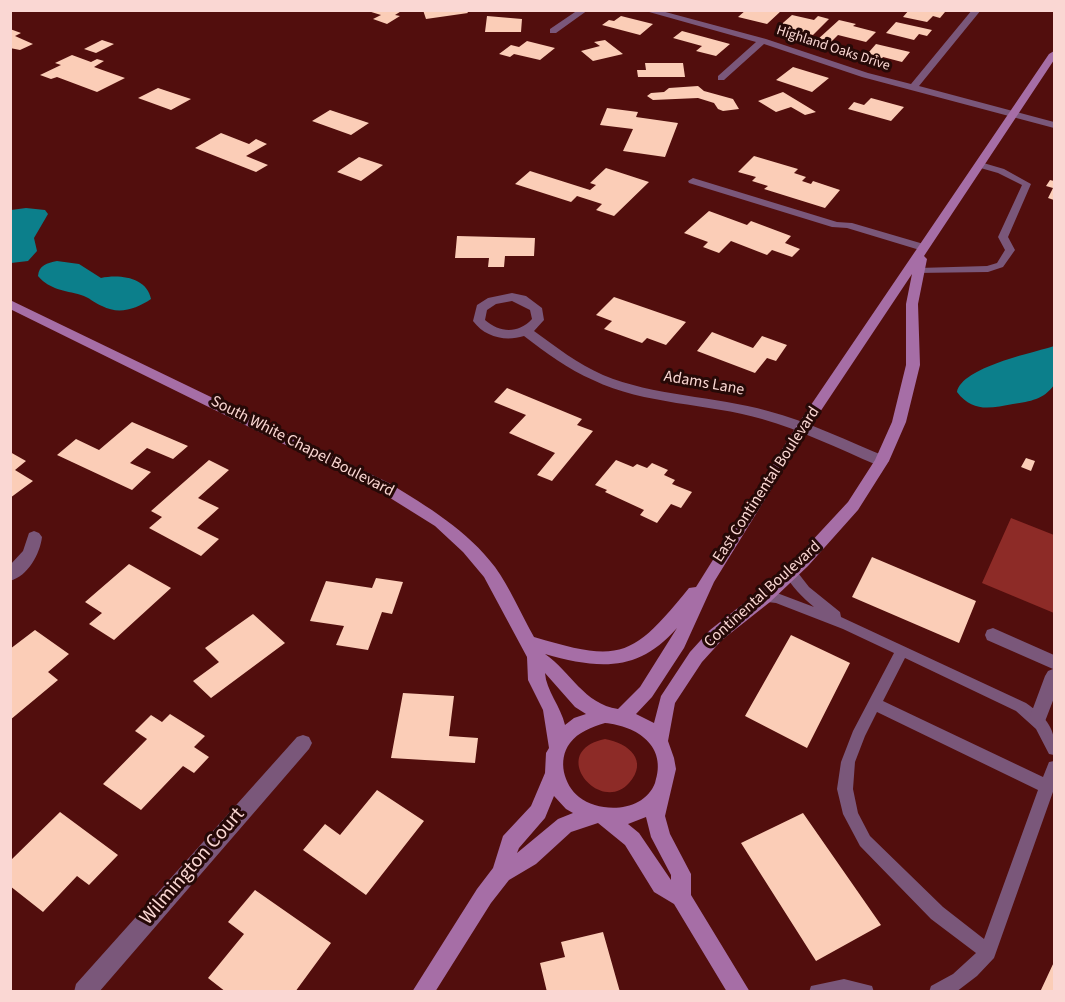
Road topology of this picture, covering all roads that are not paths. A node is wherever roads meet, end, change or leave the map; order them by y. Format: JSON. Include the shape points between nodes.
{"nodes":[{"id":1,"x":584,"y":10,"type":"edge"},
{"id":2,"x":646,"y":10,"type":"edge"},
{"id":3,"x":977,"y":10,"type":"edge"},
{"id":4,"x":553,"y":31,"type":"dead end"},
{"id":5,"x":763,"y":41,"type":"junction"},
{"id":6,"x":1054,"y":54,"type":"edge"},
{"id":7,"x":721,"y":78,"type":"dead end"},
{"id":8,"x":913,"y":88,"type":"junction"},
{"id":9,"x":1012,"y":115,"type":"junction"},
{"id":10,"x":1054,"y":125,"type":"edge"},
{"id":11,"x":980,"y":165,"type":"junction"},
{"id":12,"x":693,"y":181,"type":"dead end"},
{"id":13,"x":920,"y":252,"type":"junction"},
{"id":14,"x":919,"y":271,"type":"junction"},
{"id":15,"x":10,"y":304,"type":"edge"},
{"id":16,"x":526,"y":331,"type":"dead end"},
{"id":17,"x":801,"y":430,"type":"junction"},
{"id":18,"x":882,"y":461,"type":"junction"},
{"id":19,"x":34,"y":537,"type":"dead end"},
{"id":20,"x":790,"y":573,"type":"junction"},
{"id":21,"x":10,"y":575,"type":"edge"},
{"id":22,"x":706,"y":580,"type":"junction"},
{"id":23,"x":764,"y":597,"type":"junction"},
{"id":24,"x":848,"y":626,"type":"junction"},
{"id":25,"x":993,"y":635,"type":"dead end"},
{"id":26,"x":532,"y":649,"type":"junction"},
{"id":27,"x":902,"y":651,"type":"junction"},
{"id":28,"x":1054,"y":662,"type":"edge"},
{"id":29,"x":1054,"y":675,"type":"edge"},
{"id":30,"x":875,"y":704,"type":"junction"},
{"id":31,"x":614,"y":715,"type":"junction"},
{"id":32,"x":1038,"y":719,"type":"junction"},
{"id":33,"x":659,"y":741,"type":"junction"},
{"id":34,"x":303,"y":743,"type":"dead end"},
{"id":35,"x":557,"y":746,"type":"junction"},
{"id":36,"x":1054,"y":748,"type":"edge"},
{"id":37,"x":1054,"y":767,"type":"edge"},
{"id":38,"x":554,"y":774,"type":"junction"},
{"id":39,"x":1048,"y":787,"type":"junction"},
{"id":40,"x":661,"y":792,"type":"junction"},
{"id":41,"x":601,"y":816,"type":"junction"},
{"id":42,"x":502,"y":873,"type":"junction"},
{"id":43,"x":681,"y":897,"type":"junction"},
{"id":44,"x":988,"y":951,"type":"junction"},
{"id":45,"x":84,"y":992,"type":"edge"},
{"id":46,"x":422,"y":992,"type":"edge"},
{"id":47,"x":740,"y":992,"type":"edge"},
{"id":48,"x":817,"y":992,"type":"edge"},
{"id":49,"x":866,"y":992,"type":"edge"},
{"id":50,"x":937,"y":992,"type":"edge"}],
"edges":[{"from":1,"to":4,"type":"street"},
{"from":2,"to":5,"type":"street","name":"Highland Oaks Drive"},
{"from":3,"to":8,"type":"street"},
{"from":5,"to":7,"type":"street"},
{"from":5,"to":8,"type":"street","name":"Highland Oaks Drive"},
{"from":6,"to":9,"type":"main road","name":"East Continental Boulevard"},
{"from":8,"to":9,"type":"street","name":"Highland Oaks Drive"},
{"from":9,"to":10,"type":"street","name":"Highland Oaks Drive"},
{"from":9,"to":11,"type":"main road","name":"East Continental Boulevard"},
{"from":11,"to":13,"type":"main road","name":"East Continental Boulevard"},
{"from":11,"to":14,"type":"lane","via":[[1027,184],[1003,237],[1010,250],[1000,265],[988,269]]},
{"from":12,"to":13,"type":"street","via":[[836,225],[842,232]]},
{"from":13,"to":14,"type":"main road","name":"Continental Boulevard"},
{"from":13,"to":17,"type":"main road","name":"East Continental Boulevard"},
{"from":14,"to":18,"type":"main road","name":"Continental Boulevard","via":[[912,304],[913,365],[899,422]]},
{"from":15,"to":26,"type":"main road","name":"South White Chapel Boulevard","via":[[384,487],[440,522],[490,573]]},
{"from":16,"to":17,"type":"street","name":"Adams Lane","via":[[559,356],[599,378],[644,392],[747,410]]},
{"from":17,"to":18,"type":"street","name":"Adams Lane"},
{"from":17,"to":22,"type":"main road","name":"East Continental Boulevard"},
{"from":18,"to":20,"type":"main road","name":"Continental Boulevard","via":[[853,506]]},
{"from":19,"to":21,"type":"street","via":[[34,549]]},
{"from":20,"to":23,"type":"main road","name":"Continental Boulevard"},
{"from":20,"to":24,"type":"lane","via":[[804,591]]},
{"from":22,"to":26,"type":"main road","via":[[662,634],[627,657],[596,658]]},
{"from":22,"to":31,"type":"main road","name":"East Continental Boulevard","via":[[678,643],[646,692]]},
{"from":23,"to":24,"type":"lane","via":[[777,598]]},
{"from":23,"to":33,"type":"main road","name":"Continental Boulevard","via":[[716,634],[696,657],[667,701]]},
{"from":24,"to":27,"type":"lane"},
{"from":25,"to":28,"type":"street"},
{"from":26,"to":31,"type":"main road","name":"South White Chapel Boulevard","via":[[581,702]]},
{"from":26,"to":35,"type":"main road","name":"South White Chapel Boulevard","via":[[537,680],[552,709]]},
{"from":27,"to":30,"type":"lane"},
{"from":27,"to":32,"type":"lane","via":[[1021,707]]},
{"from":29,"to":32,"type":"street"},
{"from":30,"to":39,"type":"lane"},
{"from":30,"to":44,"type":"lane","via":[[848,762],[845,789],[851,814],[865,841],[938,913]]},
{"from":31,"to":33,"type":"main road","via":[[649,730]]},
{"from":31,"to":35,"type":"main road","via":[[590,717],[576,724]]},
{"from":32,"to":36,"type":"lane"},
{"from":33,"to":40,"type":"main road","via":[[667,766]]},
{"from":34,"to":45,"type":"street","name":"Wilmington Court"},
{"from":35,"to":38,"type":"main road"},
{"from":37,"to":39,"type":"lane"},
{"from":38,"to":41,"type":"main road","via":[[569,800]]},
{"from":38,"to":42,"type":"main road","via":[[538,812],[510,843]]},
{"from":39,"to":44,"type":"lane"},
{"from":40,"to":41,"type":"main road","via":[[637,812],[621,817]]},
{"from":40,"to":43,"type":"main road","via":[[655,816],[661,837],[681,874]]},
{"from":41,"to":42,"type":"main road","via":[[565,825],[529,857]]},
{"from":41,"to":43,"type":"main road","via":[[632,839],[661,885]]},
{"from":42,"to":46,"type":"main road"},
{"from":43,"to":47,"type":"main road"},
{"from":44,"to":50,"type":"lane","via":[[974,970]]},
{"from":48,"to":49,"type":"lane","via":[[844,988]]}]}
